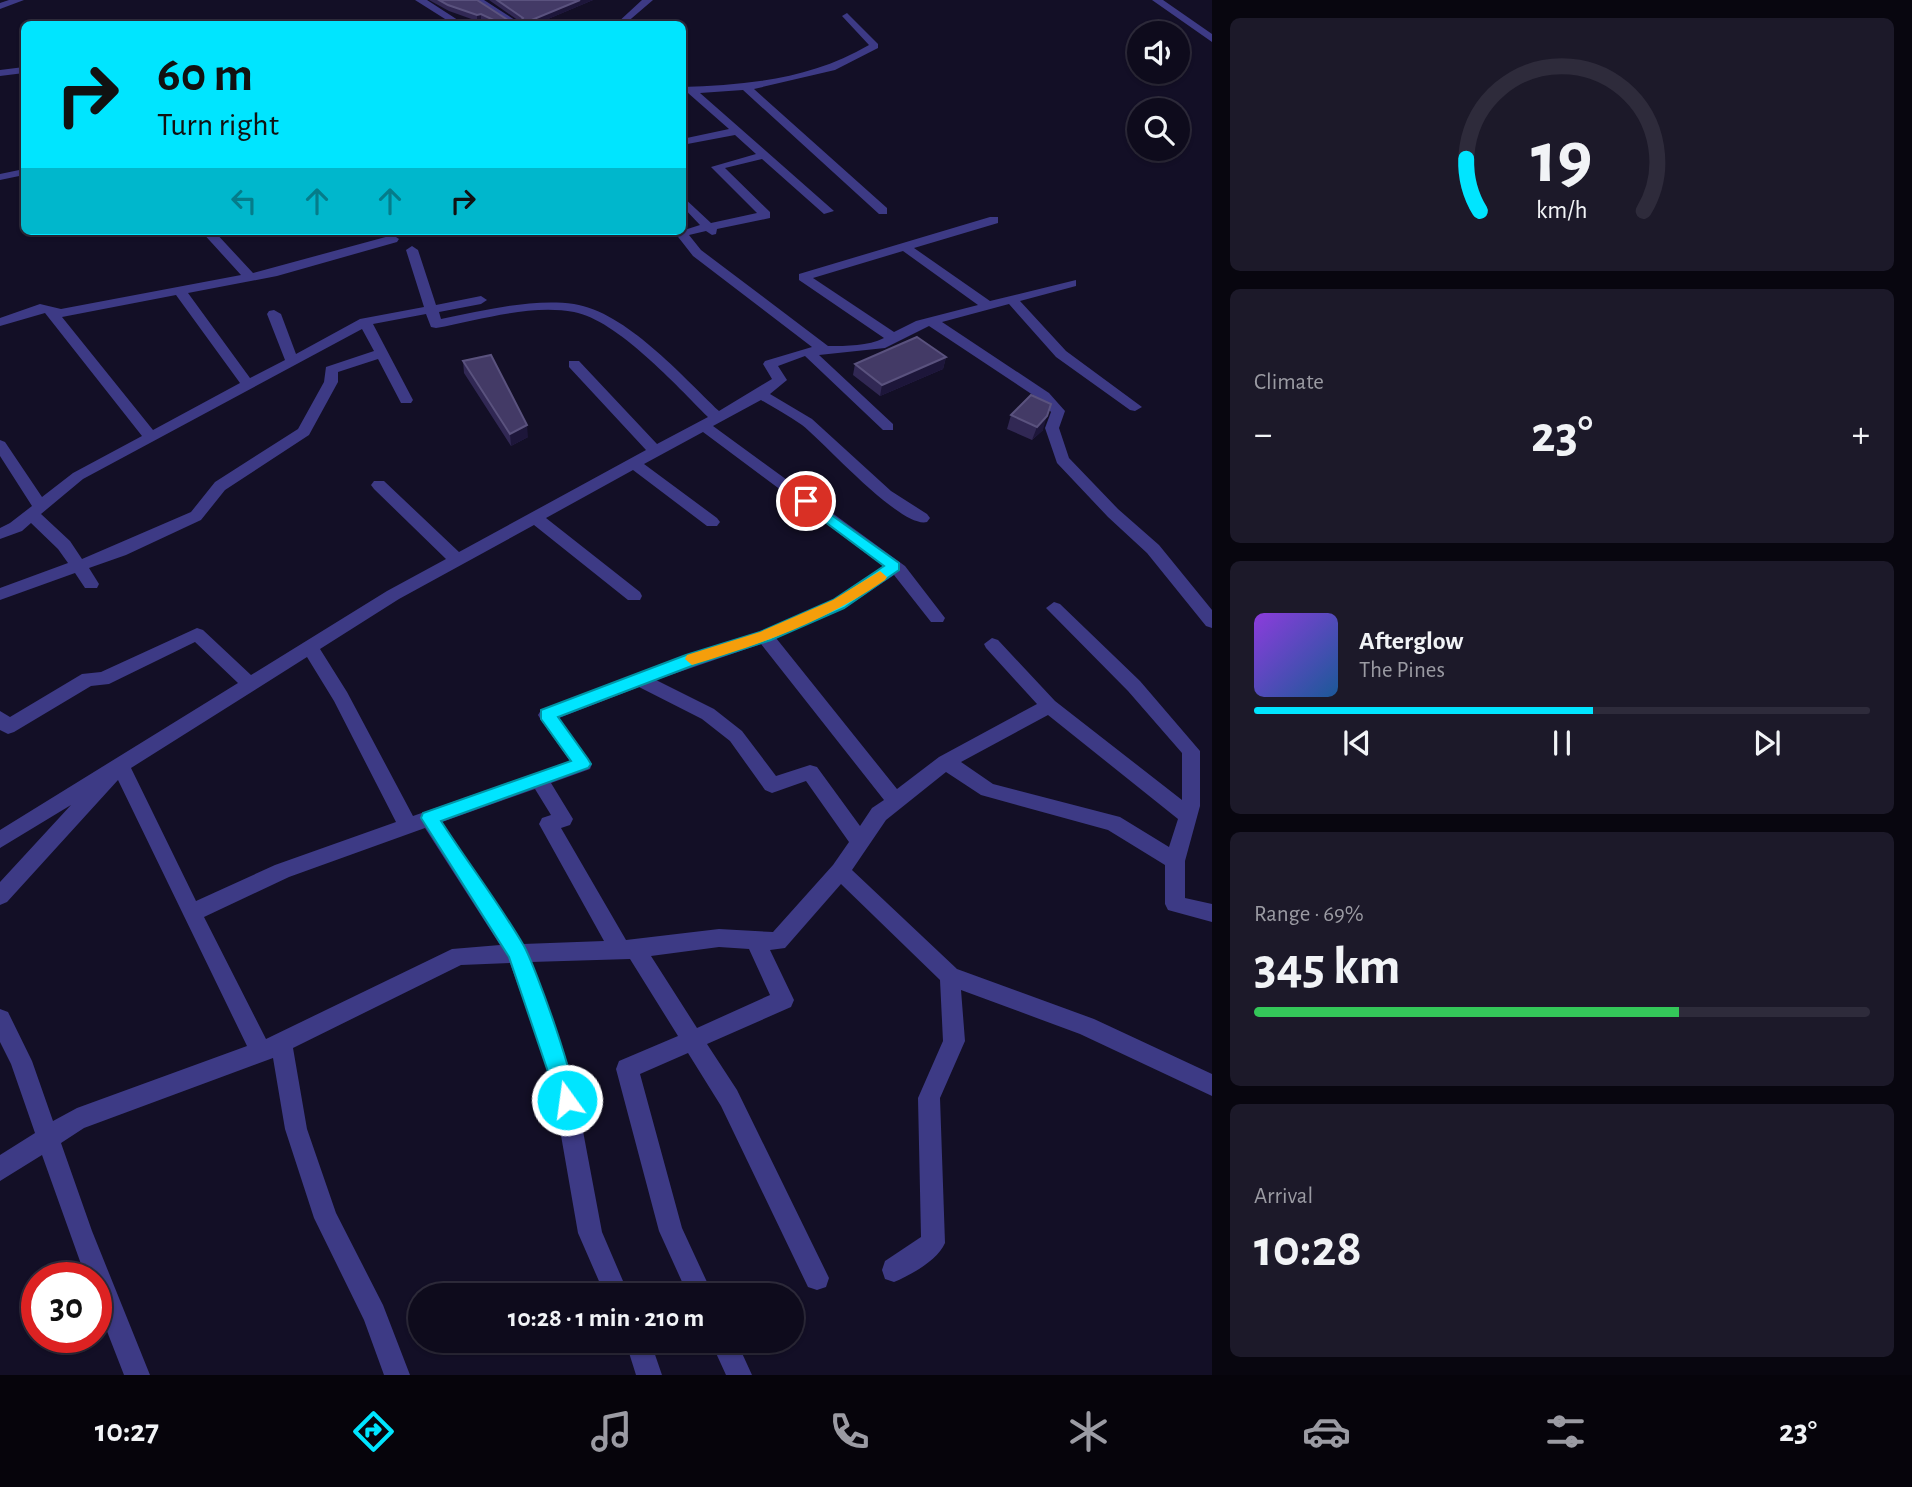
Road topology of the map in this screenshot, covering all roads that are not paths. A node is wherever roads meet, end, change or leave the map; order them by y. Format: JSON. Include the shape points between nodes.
{"nodes":[{"id":1,"x":19,"y":0,"type":"edge"},
{"id":2,"x":420,"y":0,"type":"edge"},
{"id":3,"x":478,"y":0,"type":"edge"},
{"id":4,"x":648,"y":0,"type":"edge"},
{"id":5,"x":1157,"y":0,"type":"edge"},
{"id":6,"x":0,"y":6,"type":"edge"},
{"id":7,"x":847,"y":16,"type":"dead end"},
{"id":8,"x":454,"y":21,"type":"edge"},
{"id":9,"x":511,"y":21,"type":"edge"},
{"id":10,"x":622,"y":21,"type":"edge"},
{"id":11,"x":1212,"y":38,"type":"edge"},
{"id":12,"x":21,"y":70,"type":"edge"},
{"id":13,"x":0,"y":73,"type":"edge"},
{"id":14,"x":747,"y":87,"type":"junction"},
{"id":15,"x":687,"y":90,"type":"edge"},
{"id":16,"x":737,"y":131,"type":"junction"},
{"id":17,"x":686,"y":141,"type":"edge"},
{"id":18,"x":764,"y":155,"type":"junction"},
{"id":19,"x":21,"y":173,"type":"edge"},
{"id":20,"x":0,"y":177,"type":"edge"},
{"id":21,"x":686,"y":203,"type":"edge"},
{"id":22,"x":828,"y":211,"type":"dead end"},
{"id":23,"x":883,"y":211,"type":"dead end"},
{"id":24,"x":994,"y":220,"type":"dead end"},
{"id":25,"x":710,"y":230,"type":"junction"},
{"id":26,"x":686,"y":232,"type":"edge"},
{"id":27,"x":211,"y":235,"type":"edge"},
{"id":28,"x":683,"y":235,"type":"edge"},
{"id":29,"x":393,"y":239,"type":"dead end"},
{"id":30,"x":907,"y":248,"type":"junction"},
{"id":31,"x":412,"y":250,"type":"dead end"},
{"id":32,"x":249,"y":276,"type":"junction"},
{"id":33,"x":1072,"y":283,"type":"dead end"},
{"id":34,"x":180,"y":291,"type":"junction"},
{"id":35,"x":1011,"y":299,"type":"junction"},
{"id":36,"x":481,"y":300,"type":"dead end"},
{"id":37,"x":987,"y":305,"type":"junction"},
{"id":38,"x":432,"y":310,"type":"junction"},
{"id":39,"x":50,"y":311,"type":"junction"},
{"id":40,"x":274,"y":314,"type":"dead end"},
{"id":41,"x":931,"y":321,"type":"junction"},
{"id":42,"x":0,"y":322,"type":"edge"},
{"id":43,"x":365,"y":322,"type":"junction"},
{"id":44,"x":894,"y":338,"type":"junction"},
{"id":45,"x":807,"y":351,"type":"junction"},
{"id":46,"x":826,"y":351,"type":"junction"},
{"id":47,"x":382,"y":353,"type":"junction"},
{"id":48,"x":292,"y":361,"type":"junction"},
{"id":49,"x":574,"y":364,"type":"dead end"},
{"id":50,"x":248,"y":385,"type":"junction"},
{"id":51,"x":761,"y":394,"type":"junction"},
{"id":52,"x":406,"y":400,"type":"dead end"},
{"id":53,"x":1135,"y":407,"type":"dead end"},
{"id":54,"x":711,"y":422,"type":"junction"},
{"id":55,"x":888,"y":427,"type":"dead end"},
{"id":56,"x":151,"y":437,"type":"junction"},
{"id":57,"x":656,"y":452,"type":"junction"},
{"id":58,"x":3,"y":453,"type":"edge"},
{"id":59,"x":634,"y":464,"type":"junction"},
{"id":60,"x":379,"y":485,"type":"dead end"},
{"id":61,"x":36,"y":510,"type":"junction"},
{"id":62,"x":535,"y":518,"type":"junction"},
{"id":63,"x":922,"y":519,"type":"dead end"},
{"id":64,"x":712,"y":522,"type":"dead end"},
{"id":65,"x":0,"y":534,"type":"edge"},
{"id":66,"x":457,"y":560,"type":"junction"},
{"id":67,"x":78,"y":565,"type":"junction"},
{"id":68,"x":894,"y":567,"type":"junction"},
{"id":69,"x":91,"y":584,"type":"dead end"},
{"id":70,"x":0,"y":594,"type":"edge"},
{"id":71,"x":634,"y":596,"type":"dead end"},
{"id":72,"x":1054,"y":608,"type":"dead end"},
{"id":73,"x":1209,"y":614,"type":"edge"},
{"id":74,"x":937,"y":618,"type":"dead end"},
{"id":75,"x":765,"y":636,"type":"junction"},
{"id":76,"x":992,"y":644,"type":"dead end"},
{"id":77,"x":310,"y":647,"type":"junction"},
{"id":78,"x":640,"y":680,"type":"junction"},
{"id":79,"x":250,"y":684,"type":"junction"},
{"id":80,"x":1049,"y":706,"type":"junction"},
{"id":81,"x":0,"y":718,"type":"edge"},
{"id":82,"x":946,"y":762,"type":"junction"},
{"id":83,"x":120,"y":765,"type":"junction"},
{"id":84,"x":539,"y":779,"type":"junction"},
{"id":85,"x":896,"y":801,"type":"junction"},
{"id":86,"x":1188,"y":816,"type":"junction"},
{"id":87,"x":429,"y":818,"type":"junction"},
{"id":88,"x":408,"y":826,"type":"junction"},
{"id":89,"x":0,"y":840,"type":"edge"},
{"id":90,"x":860,"y":842,"type":"junction"},
{"id":91,"x":1175,"y":861,"type":"junction"},
{"id":92,"x":839,"y":871,"type":"junction"},
{"id":93,"x":0,"y":896,"type":"edge"},
{"id":94,"x":192,"y":912,"type":"junction"},
{"id":95,"x":1212,"y":913,"type":"edge"},
{"id":96,"x":755,"y":940,"type":"junction"},
{"id":97,"x":627,"y":949,"type":"junction"},
{"id":98,"x":517,"y":953,"type":"junction"},
{"id":99,"x":950,"y":976,"type":"junction"},
{"id":100,"x":0,"y":1018,"type":"edge"},
{"id":101,"x":693,"y":1042,"type":"junction"},
{"id":102,"x":271,"y":1048,"type":"junction"},
{"id":103,"x":1212,"y":1085,"type":"edge"},
{"id":104,"x":49,"y":1137,"type":"junction"},
{"id":105,"x":0,"y":1169,"type":"edge"},
{"id":106,"x":894,"y":1270,"type":"dead end"},
{"id":107,"x":817,"y":1279,"type":"dead end"},
{"id":108,"x":612,"y":1283,"type":"edge"},
{"id":109,"x":695,"y":1283,"type":"edge"},
{"id":110,"x":641,"y":1353,"type":"edge"},
{"id":111,"x":728,"y":1353,"type":"edge"},
{"id":112,"x":136,"y":1375,"type":"edge"},
{"id":113,"x":397,"y":1375,"type":"edge"},
{"id":114,"x":649,"y":1375,"type":"edge"},
{"id":115,"x":739,"y":1375,"type":"edge"}],
"edges":[{"from":1,"to":6,"type":"street"},
{"from":2,"to":8,"type":"street"},
{"from":3,"to":9,"type":"street"},
{"from":4,"to":10,"type":"street","via":[[635,5]]},
{"from":5,"to":11,"type":"street"},
{"from":7,"to":14,"type":"street","via":[[875,46],[838,65]]},
{"from":12,"to":13,"type":"street"},
{"from":14,"to":15,"type":"street"},
{"from":14,"to":23,"type":"street"},
{"from":15,"to":16,"type":"street"},
{"from":16,"to":17,"type":"street"},
{"from":16,"to":18,"type":"street"},
{"from":18,"to":22,"type":"street"},
{"from":18,"to":25,"type":"street","via":[[717,167],[766,215]]},
{"from":19,"to":20,"type":"street"},
{"from":21,"to":25,"type":"street"},
{"from":24,"to":30,"type":"street"},
{"from":25,"to":26,"type":"street"},
{"from":27,"to":32,"type":"street"},
{"from":28,"to":46,"type":"street","via":[[697,253]]},
{"from":29,"to":32,"type":"street"},
{"from":30,"to":37,"type":"street"},
{"from":30,"to":44,"type":"street","via":[[803,277]]},
{"from":31,"to":38,"type":"street"},
{"from":32,"to":34,"type":"street"},
{"from":33,"to":35,"type":"street"},
{"from":34,"to":39,"type":"street","via":[[61,313]]},
{"from":34,"to":50,"type":"street"},
{"from":35,"to":37,"type":"street"},
{"from":35,"to":53,"type":"street","via":[[1062,354]]},
{"from":36,"to":38,"type":"street"},
{"from":37,"to":41,"type":"street"},
{"from":38,"to":43,"type":"street"},
{"from":38,"to":54,"type":"street","via":[[436,324],[527,309],[577,308],[621,331],[666,367]]},
{"from":39,"to":42,"type":"street","via":[[40,308]]},
{"from":39,"to":56,"type":"street"},
{"from":40,"to":48,"type":"street"},
{"from":41,"to":44,"type":"street"},
{"from":41,"to":73,"type":"street","via":[[1044,396],[1058,411],[1052,428],[1062,460],[1153,549]]},
{"from":43,"to":47,"type":"street"},
{"from":43,"to":48,"type":"street"},
{"from":44,"to":46,"type":"street","via":[[880,345]]},
{"from":45,"to":46,"type":"street"},
{"from":45,"to":51,"type":"street","via":[[770,364],[780,380]]},
{"from":45,"to":55,"type":"street"},
{"from":47,"to":52,"type":"street"},
{"from":47,"to":67,"type":"street","via":[[331,370],[331,382],[304,432],[220,486],[196,516]]},
{"from":48,"to":50,"type":"street"},
{"from":49,"to":57,"type":"street"},
{"from":50,"to":56,"type":"street"},
{"from":51,"to":54,"type":"street"},
{"from":51,"to":63,"type":"street","via":[[807,422],[886,495]]},
{"from":54,"to":57,"type":"street"},
{"from":54,"to":68,"type":"street"},
{"from":56,"to":61,"type":"street","via":[[78,475]]},
{"from":57,"to":59,"type":"street"},
{"from":58,"to":61,"type":"street"},
{"from":59,"to":62,"type":"street"},
{"from":59,"to":64,"type":"street"},
{"from":60,"to":66,"type":"street"},
{"from":61,"to":65,"type":"street"},
{"from":61,"to":67,"type":"street"},
{"from":62,"to":66,"type":"street"},
{"from":62,"to":71,"type":"street"},
{"from":66,"to":77,"type":"street"},
{"from":67,"to":69,"type":"street"},
{"from":67,"to":70,"type":"street"},
{"from":68,"to":74,"type":"street"},
{"from":68,"to":75,"type":"street","via":[[839,604]]},
{"from":72,"to":86,"type":"street","via":[[1134,686],[1191,751]]},
{"from":75,"to":78,"type":"street"},
{"from":75,"to":85,"type":"street"},
{"from":76,"to":80,"type":"street"},
{"from":77,"to":79,"type":"street"},
{"from":77,"to":88,"type":"street"},
{"from":78,"to":84,"type":"street","via":[[547,715],[583,764]]},
{"from":78,"to":90,"type":"street","via":[[708,714],[736,736],[772,785],[810,772]]},
{"from":79,"to":81,"type":"street","via":[[197,635],[103,679],[88,679],[8,727]]},
{"from":79,"to":83,"type":"street"},
{"from":80,"to":82,"type":"street"},
{"from":80,"to":86,"type":"street"},
{"from":82,"to":85,"type":"street"},
{"from":82,"to":91,"type":"street","via":[[988,789],[1113,823]]},
{"from":83,"to":89,"type":"street"},
{"from":83,"to":93,"type":"street"},
{"from":83,"to":94,"type":"street"},
{"from":84,"to":87,"type":"street"},
{"from":84,"to":97,"type":"street","via":[[563,819],[549,824]]},
{"from":85,"to":90,"type":"street","via":[[879,814]]},
{"from":86,"to":91,"type":"street"},
{"from":87,"to":88,"type":"street"},
{"from":87,"to":98,"type":"street"},
{"from":88,"to":94,"type":"street","via":[[282,871]]},
{"from":90,"to":92,"type":"street"},
{"from":91,"to":95,"type":"street","via":[[1175,904]]},
{"from":92,"to":96,"type":"street","via":[[778,940]]},
{"from":92,"to":99,"type":"street"},
{"from":94,"to":102,"type":"street"},
{"from":96,"to":97,"type":"street","via":[[719,938]]},
{"from":96,"to":101,"type":"street","via":[[783,1000]]},
{"from":97,"to":98,"type":"street"},
{"from":97,"to":101,"type":"street"},
{"from":98,"to":102,"type":"street","via":[[459,956]]},
{"from":98,"to":108,"type":"street","via":[[562,1078],[590,1233]]},
{"from":99,"to":103,"type":"street","via":[[1086,1026]]},
{"from":99,"to":106,"type":"street","via":[[954,1041],[929,1098],[933,1242]]},
{"from":100,"to":104,"type":"street"},
{"from":101,"to":107,"type":"street","via":[[729,1098]]},
{"from":101,"to":109,"type":"street","via":[[627,1069],[671,1231]]},
{"from":102,"to":104,"type":"street","via":[[77,1119]]},
{"from":102,"to":113,"type":"street","via":[[326,1218],[374,1314]]},
{"from":104,"to":105,"type":"street"},
{"from":104,"to":112,"type":"street"},
{"from":110,"to":114,"type":"street"},
{"from":111,"to":115,"type":"street"}]}
